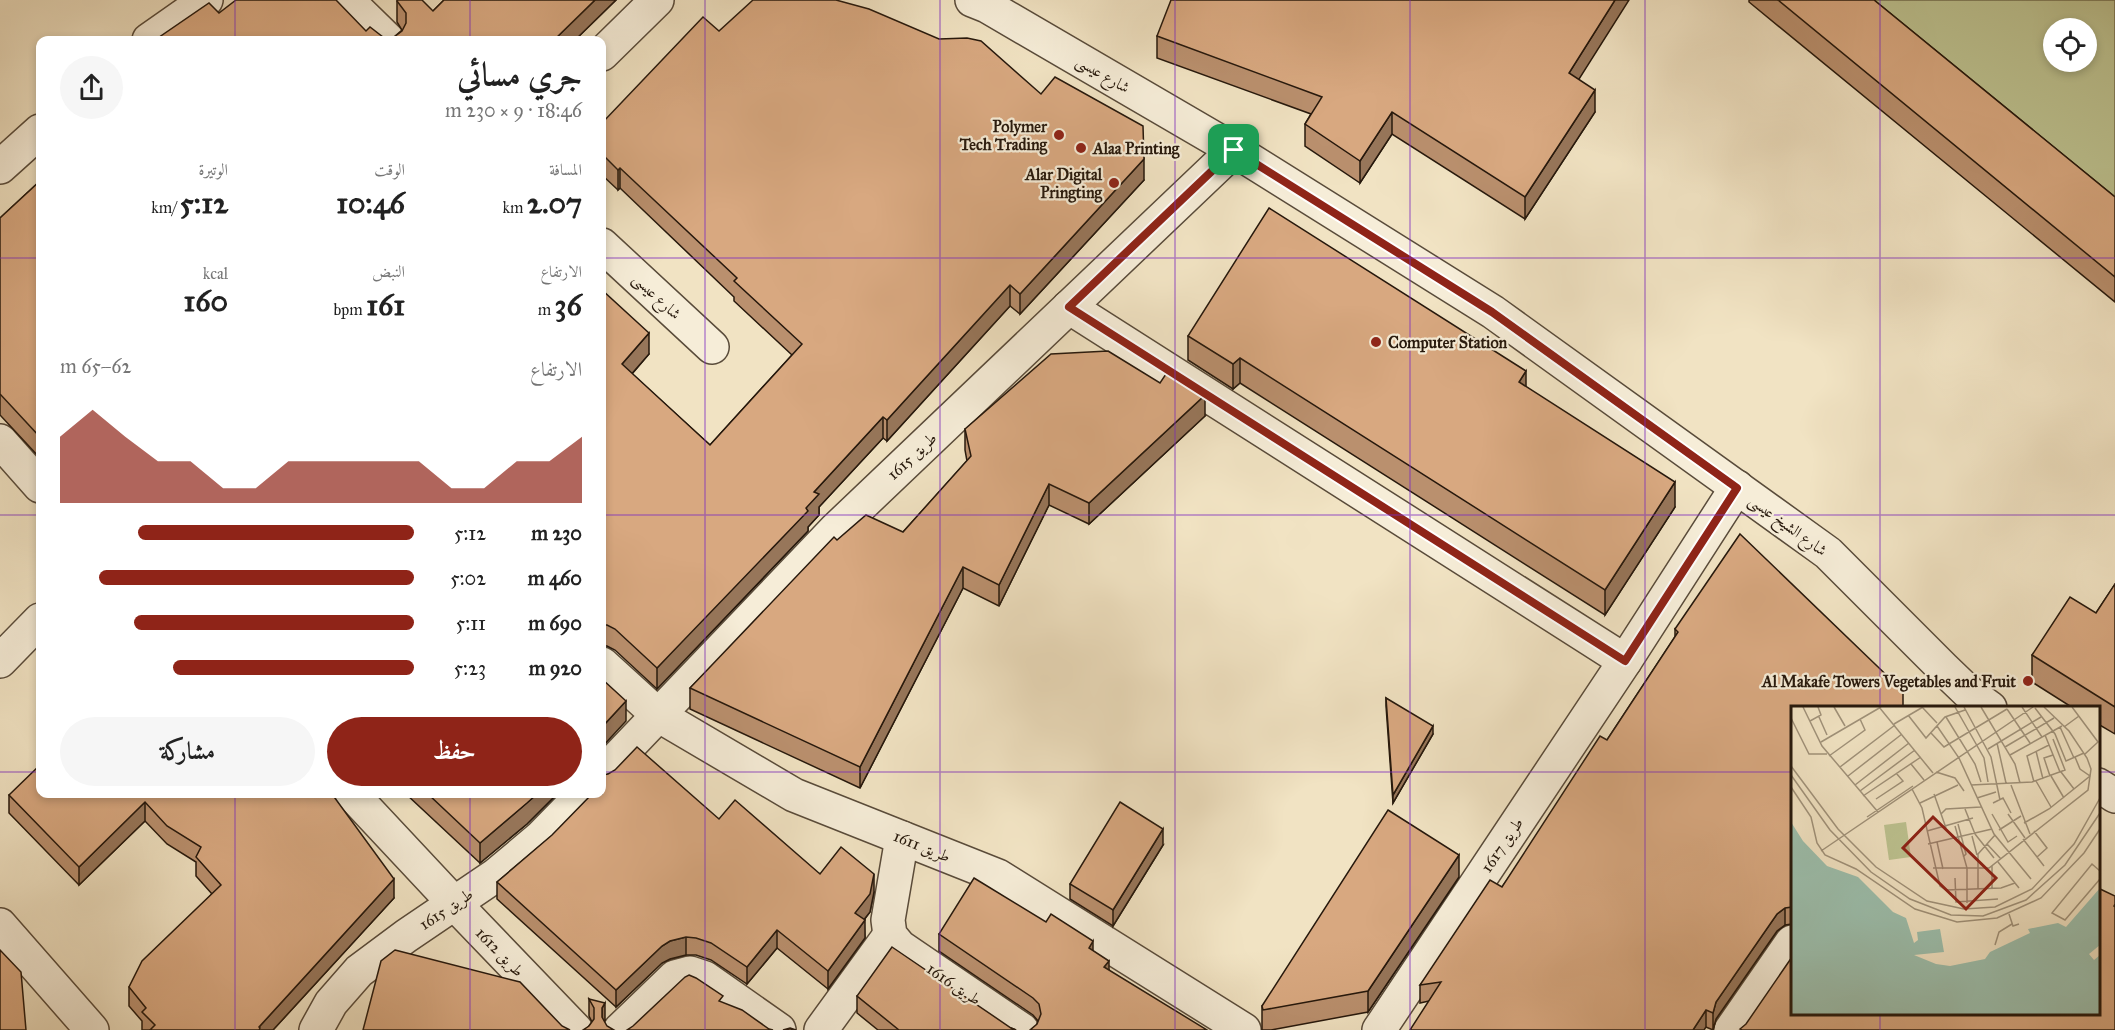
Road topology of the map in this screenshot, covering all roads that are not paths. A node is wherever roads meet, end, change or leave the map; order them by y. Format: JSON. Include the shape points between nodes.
{"nodes":[{"id":1,"x":206,"y":0,"type":"edge"},
{"id":2,"x":347,"y":0,"type":"edge"},
{"id":3,"x":657,"y":0,"type":"edge"},
{"id":4,"x":972,"y":0,"type":"edge"},
{"id":5,"x":155,"y":36,"type":"edge"},
{"id":6,"x":384,"y":36,"type":"edge"},
{"id":7,"x":606,"y":50,"type":"edge"},
{"id":8,"x":36,"y":135,"type":"edge"},
{"id":9,"x":1234,"y":150,"type":"junction"},
{"id":10,"x":0,"y":167,"type":"edge"},
{"id":11,"x":606,"y":249,"type":"edge"},
{"id":12,"x":1069,"y":307,"type":"junction"},
{"id":13,"x":712,"y":347,"type":"dead end"},
{"id":14,"x":0,"y":441,"type":"edge"},
{"id":15,"x":36,"y":482,"type":"edge"},
{"id":16,"x":1737,"y":488,"type":"junction"},
{"id":17,"x":36,"y":624,"type":"edge"},
{"id":18,"x":0,"y":661,"type":"edge"},
{"id":19,"x":1625,"y":661,"type":"junction"},
{"id":20,"x":606,"y":668,"type":"edge"},
{"id":21,"x":1972,"y":702,"type":"edge"},
{"id":22,"x":658,"y":715,"type":"junction"},
{"id":23,"x":606,"y":770,"type":"edge"},
{"id":24,"x":2100,"y":785,"type":"edge"},
{"id":25,"x":2115,"y":796,"type":"edge"},
{"id":26,"x":356,"y":798,"type":"edge"},
{"id":27,"x":579,"y":798,"type":"edge"},
{"id":28,"x":902,"y":838,"type":"junction"},
{"id":29,"x":454,"y":903,"type":"junction"},
{"id":30,"x":0,"y":925,"type":"edge"},
{"id":31,"x":890,"y":935,"type":"junction"},
{"id":32,"x":1791,"y":943,"type":"edge"},
{"id":33,"x":76,"y":1023,"type":"edge"},
{"id":34,"x":316,"y":1030,"type":"edge"},
{"id":35,"x":576,"y":1030,"type":"edge"},
{"id":36,"x":620,"y":1030,"type":"edge"},
{"id":37,"x":779,"y":1030,"type":"edge"},
{"id":38,"x":821,"y":1030,"type":"edge"},
{"id":39,"x":1022,"y":1030,"type":"edge"},
{"id":40,"x":1244,"y":1030,"type":"edge"},
{"id":41,"x":1379,"y":1030,"type":"edge"},
{"id":42,"x":1731,"y":1030,"type":"edge"}],
"edges":[{"from":1,"to":5,"type":"street"},
{"from":2,"to":6,"type":"street"},
{"from":3,"to":7,"type":"street"},
{"from":4,"to":9,"type":"street","name":"شارع عيسى"},
{"from":8,"to":10,"type":"street"},
{"from":9,"to":12,"type":"street","name":"طريق 1615"},
{"from":9,"to":16,"type":"street","name":"شارع الشيخ عيسى","via":[[1492,312]]},
{"from":11,"to":13,"type":"street","name":"شارع عيسى"},
{"from":12,"to":19,"type":"street"},
{"from":12,"to":22,"type":"street","name":"طريق 1615","via":[[837,529]]},
{"from":14,"to":15,"type":"street"},
{"from":16,"to":19,"type":"street","name":"طريق 1617"},
{"from":16,"to":21,"type":"street","name":"شارع الشيخ عيسى","via":[[1828,553]]},
{"from":17,"to":18,"type":"street"},
{"from":19,"to":41,"type":"street","name":"طريق 1617"},
{"from":20,"to":22,"type":"street","name":"طريق 1611"},
{"from":22,"to":23,"type":"street","name":"طريق 1615"},
{"from":22,"to":28,"type":"street","name":"طريق 1611","via":[[794,795]]},
{"from":24,"to":25,"type":"street"},
{"from":26,"to":29,"type":"street","name":"طريق 1612"},
{"from":27,"to":29,"type":"street","name":"طريق 1615","via":[[496,875]]},
{"from":28,"to":31,"type":"street","via":[[888,920]]},
{"from":28,"to":40,"type":"street","name":"طريق 1611","via":[[998,876]]},
{"from":29,"to":34,"type":"street","name":"طريق 1615","via":[[359,970]]},
{"from":29,"to":35,"type":"street","name":"طريق 1612"},
{"from":30,"to":33,"type":"street"},
{"from":31,"to":38,"type":"street"},
{"from":31,"to":39,"type":"street","name":"طريق 1616","via":[[900,947]]},
{"from":32,"to":42,"type":"street"},
{"from":36,"to":37,"type":"street","via":[[675,977],[690,974],[705,978]]}]}
